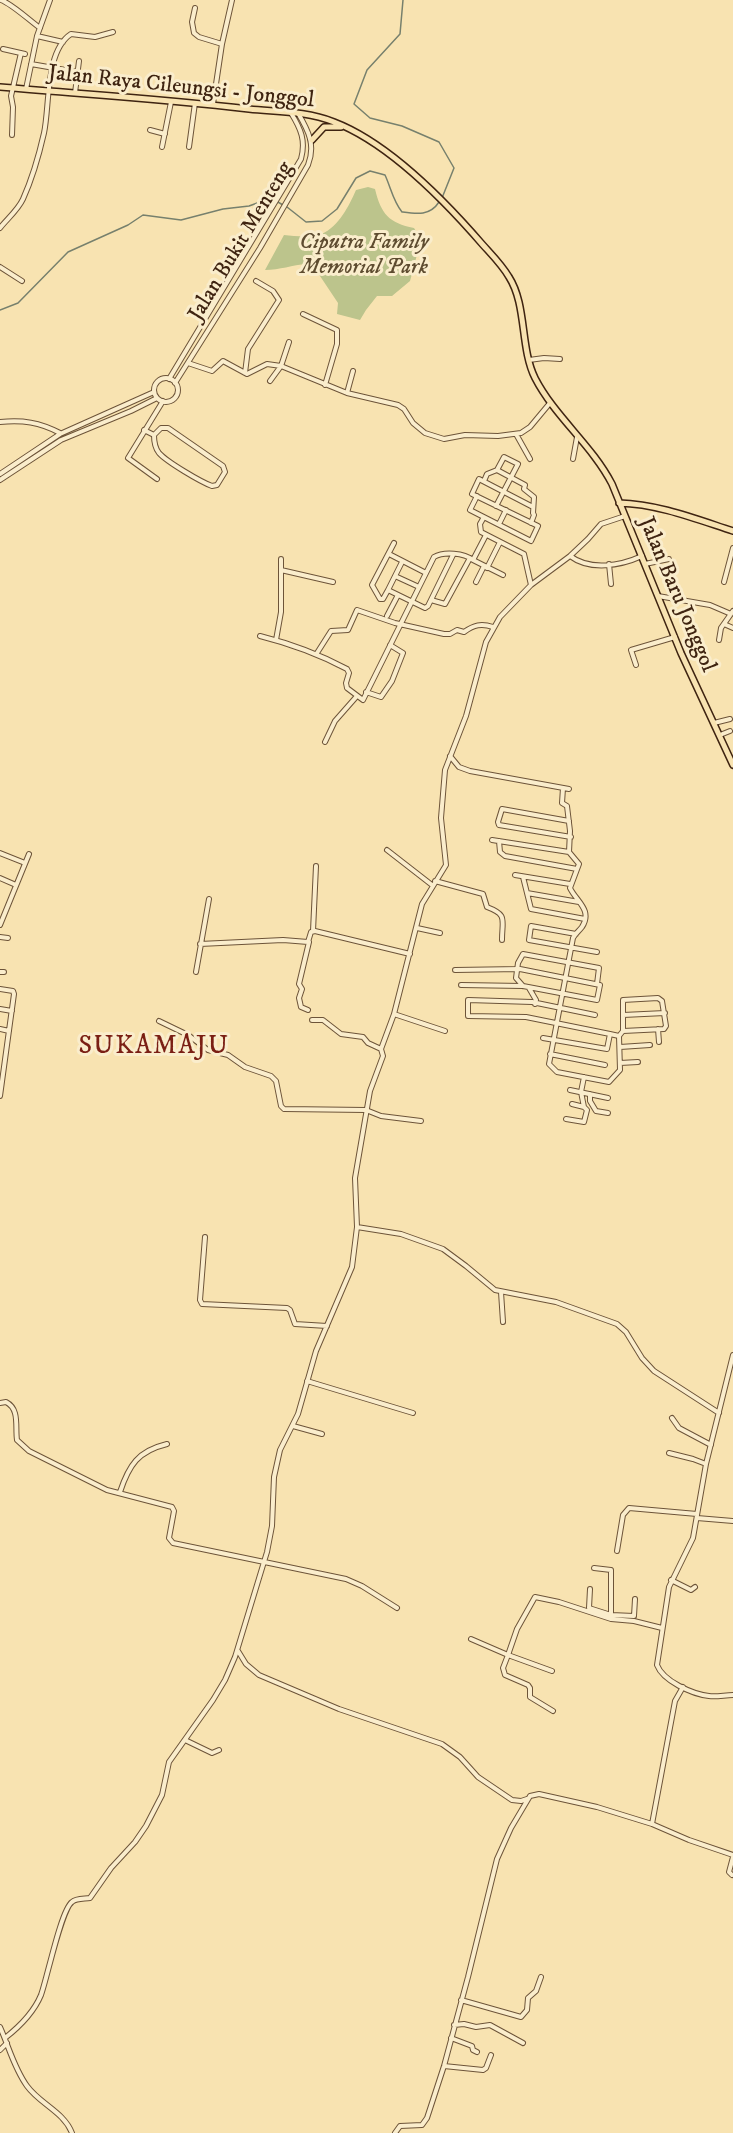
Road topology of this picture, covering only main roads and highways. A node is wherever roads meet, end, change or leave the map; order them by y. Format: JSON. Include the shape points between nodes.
{"nodes":[{"id":1,"x":0,"y":87,"type":"edge"},
{"id":2,"x":346,"y":127,"type":"junction"},
{"id":3,"x":312,"y":140,"type":"road end"},
{"id":4,"x":619,"y":502,"type":"junction"},
{"id":5,"x":733,"y":531,"type":"edge"},
{"id":6,"x":731,"y":754,"type":"edge"},
{"id":7,"x":733,"y":765,"type":"edge"}],
"edges":[{"from":1,"to":2,"type":"main road","name":"Jalan Raya Cileungsi - Jonggol","via":[[294,112]]},
{"from":2,"to":3,"type":"main road","via":[[324,127]]},
{"from":2,"to":4,"type":"main road","name":"Jalan Raya Cileungsi - Jonggol","via":[[380,148],[432,191],[510,278],[535,377],[604,468]]},
{"from":4,"to":5,"type":"main road","via":[[676,513]]},
{"from":4,"to":6,"type":"main road","name":"Jalan Baru Jonggol","via":[[675,637]]},
{"from":6,"to":7,"type":"main road","name":"Jalan Baru Jonggol"}]}
